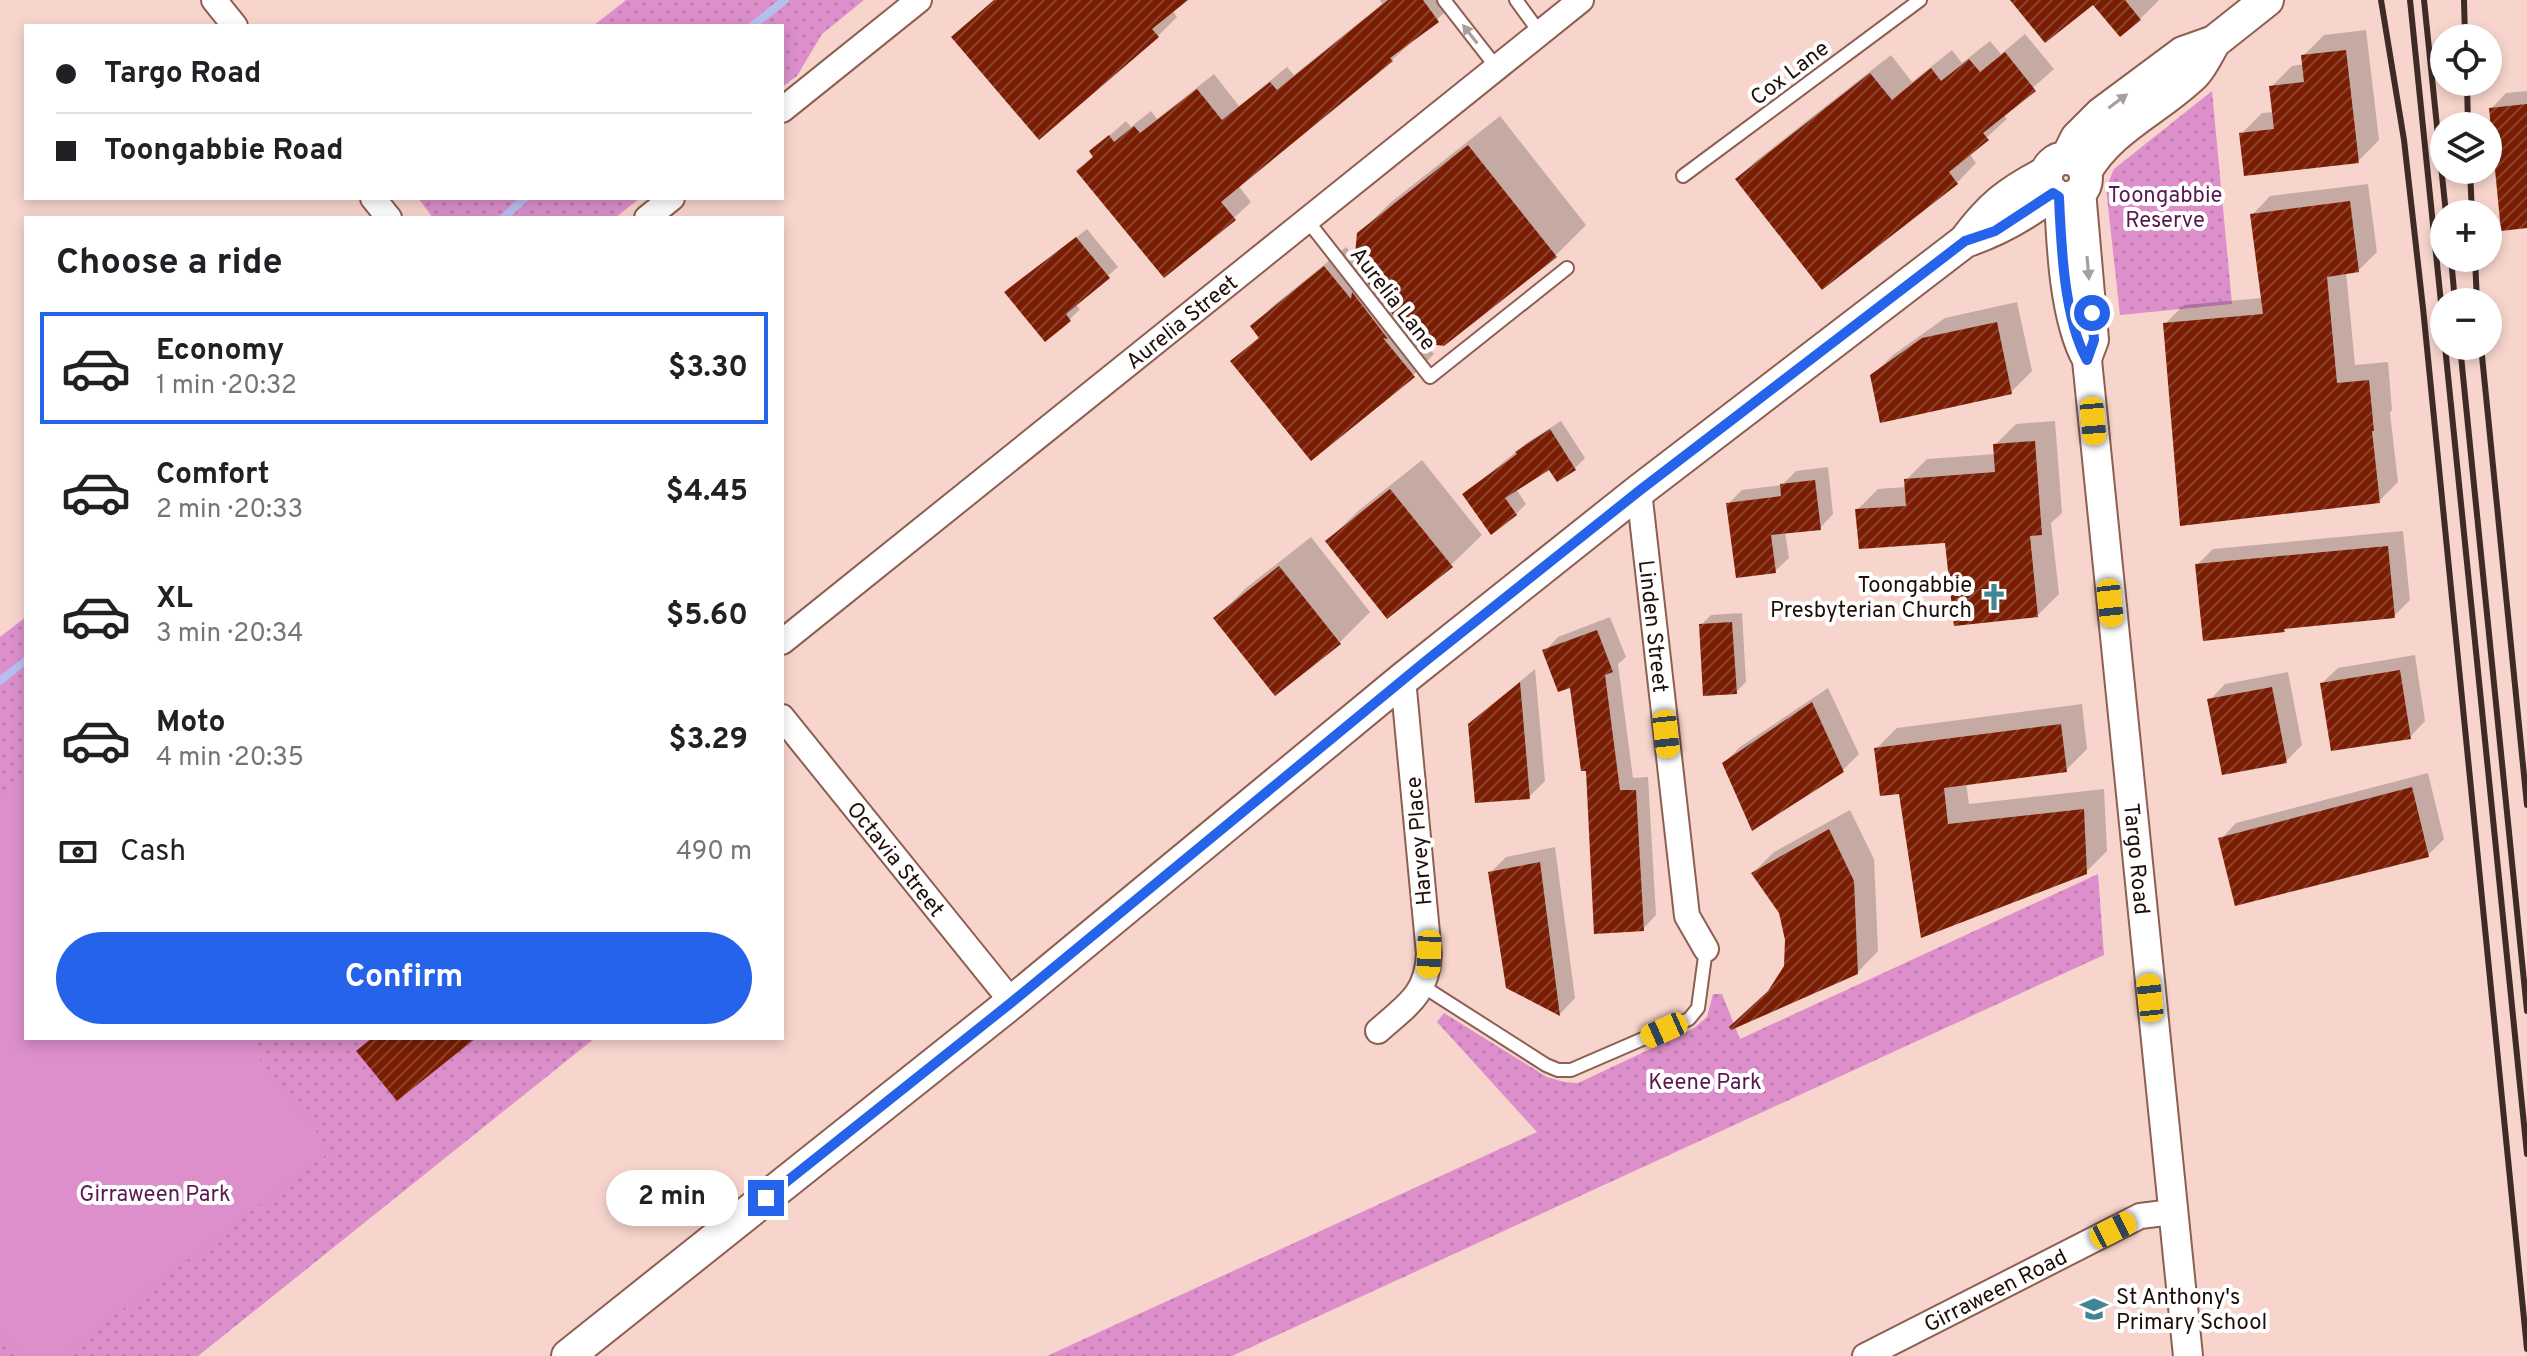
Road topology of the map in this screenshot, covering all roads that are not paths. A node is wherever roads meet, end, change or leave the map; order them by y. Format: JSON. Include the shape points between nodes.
{"nodes":[{"id":1,"x":214,"y":0,"type":"edge"},
{"id":2,"x":919,"y":0,"type":"edge"},
{"id":3,"x":1444,"y":0,"type":"edge"},
{"id":4,"x":1516,"y":0,"type":"edge"},
{"id":5,"x":1581,"y":0,"type":"edge"},
{"id":6,"x":1920,"y":0,"type":"edge"},
{"id":7,"x":2267,"y":0,"type":"edge"},
{"id":8,"x":233,"y":24,"type":"edge"},
{"id":9,"x":1540,"y":33,"type":"junction"},
{"id":10,"x":1497,"y":68,"type":"junction"},
{"id":11,"x":784,"y":108,"type":"edge"},
{"id":12,"x":1683,"y":176,"type":"dead end"},
{"id":13,"x":2065,"y":181,"type":"junction"},
{"id":14,"x":375,"y":200,"type":"edge"},
{"id":15,"x":670,"y":200,"type":"edge"},
{"id":16,"x":387,"y":216,"type":"edge"},
{"id":17,"x":650,"y":216,"type":"edge"},
{"id":18,"x":1307,"y":220,"type":"junction"},
{"id":19,"x":1567,"y":268,"type":"dead end"},
{"id":20,"x":1639,"y":491,"type":"junction"},
{"id":21,"x":784,"y":640,"type":"edge"},
{"id":22,"x":1403,"y":679,"type":"junction"},
{"id":23,"x":784,"y":719,"type":"edge"},
{"id":24,"x":1706,"y":949,"type":"joint"},
{"id":25,"x":1424,"y":987,"type":"junction"},
{"id":26,"x":1012,"y":1002,"type":"junction"},
{"id":27,"x":1378,"y":1031,"type":"dead end"},
{"id":28,"x":2173,"y":1212,"type":"junction"},
{"id":29,"x":568,"y":1356,"type":"edge"},
{"id":30,"x":1865,"y":1356,"type":"edge"},
{"id":31,"x":2188,"y":1356,"type":"edge"}],
"edges":[{"from":1,"to":8,"type":"street"},
{"from":2,"to":11,"type":"street"},
{"from":10,"to":3,"type":"lane","one_way":true},
{"from":4,"to":9,"type":"lane"},
{"from":5,"to":9,"type":"street","name":"Aurelia Street"},
{"from":6,"to":12,"type":"lane","name":"Cox Lane"},
{"from":7,"to":13,"type":"main road","via":[[2214,42],[2195,73]]},
{"from":9,"to":10,"type":"street","name":"Aurelia Street"},
{"from":10,"to":18,"type":"street","name":"Aurelia Street"},
{"from":13,"to":20,"type":"main road","via":[[2020,187],[1986,212],[1965,241]]},
{"from":13,"to":28,"type":"street","name":"Targo Road","via":[[2094,340],[2087,360]]},
{"from":14,"to":16,"type":"street"},
{"from":15,"to":17,"type":"street"},
{"from":18,"to":19,"type":"lane","name":"Aurelia Lane","via":[[1430,377]]},
{"from":18,"to":21,"type":"street","name":"Aurelia Street"},
{"from":20,"to":22,"type":"main road"},
{"from":20,"to":24,"type":"street","name":"Linden Street","via":[[1687,916]]},
{"from":22,"to":25,"type":"street","name":"Harvey Place","via":[[1429,954]]},
{"from":22,"to":26,"type":"main road"},
{"from":23,"to":26,"type":"street","name":"Octavia Street"},
{"from":24,"to":25,"type":"lane","via":[[1698,1008],[1689,1019],[1571,1070],[1546,1065]]},
{"from":25,"to":27,"type":"street"},
{"from":26,"to":29,"type":"main road"},
{"from":28,"to":30,"type":"street","name":"Girraween Road","via":[[2140,1216]]},
{"from":28,"to":31,"type":"street","name":"Targo Road"}]}
